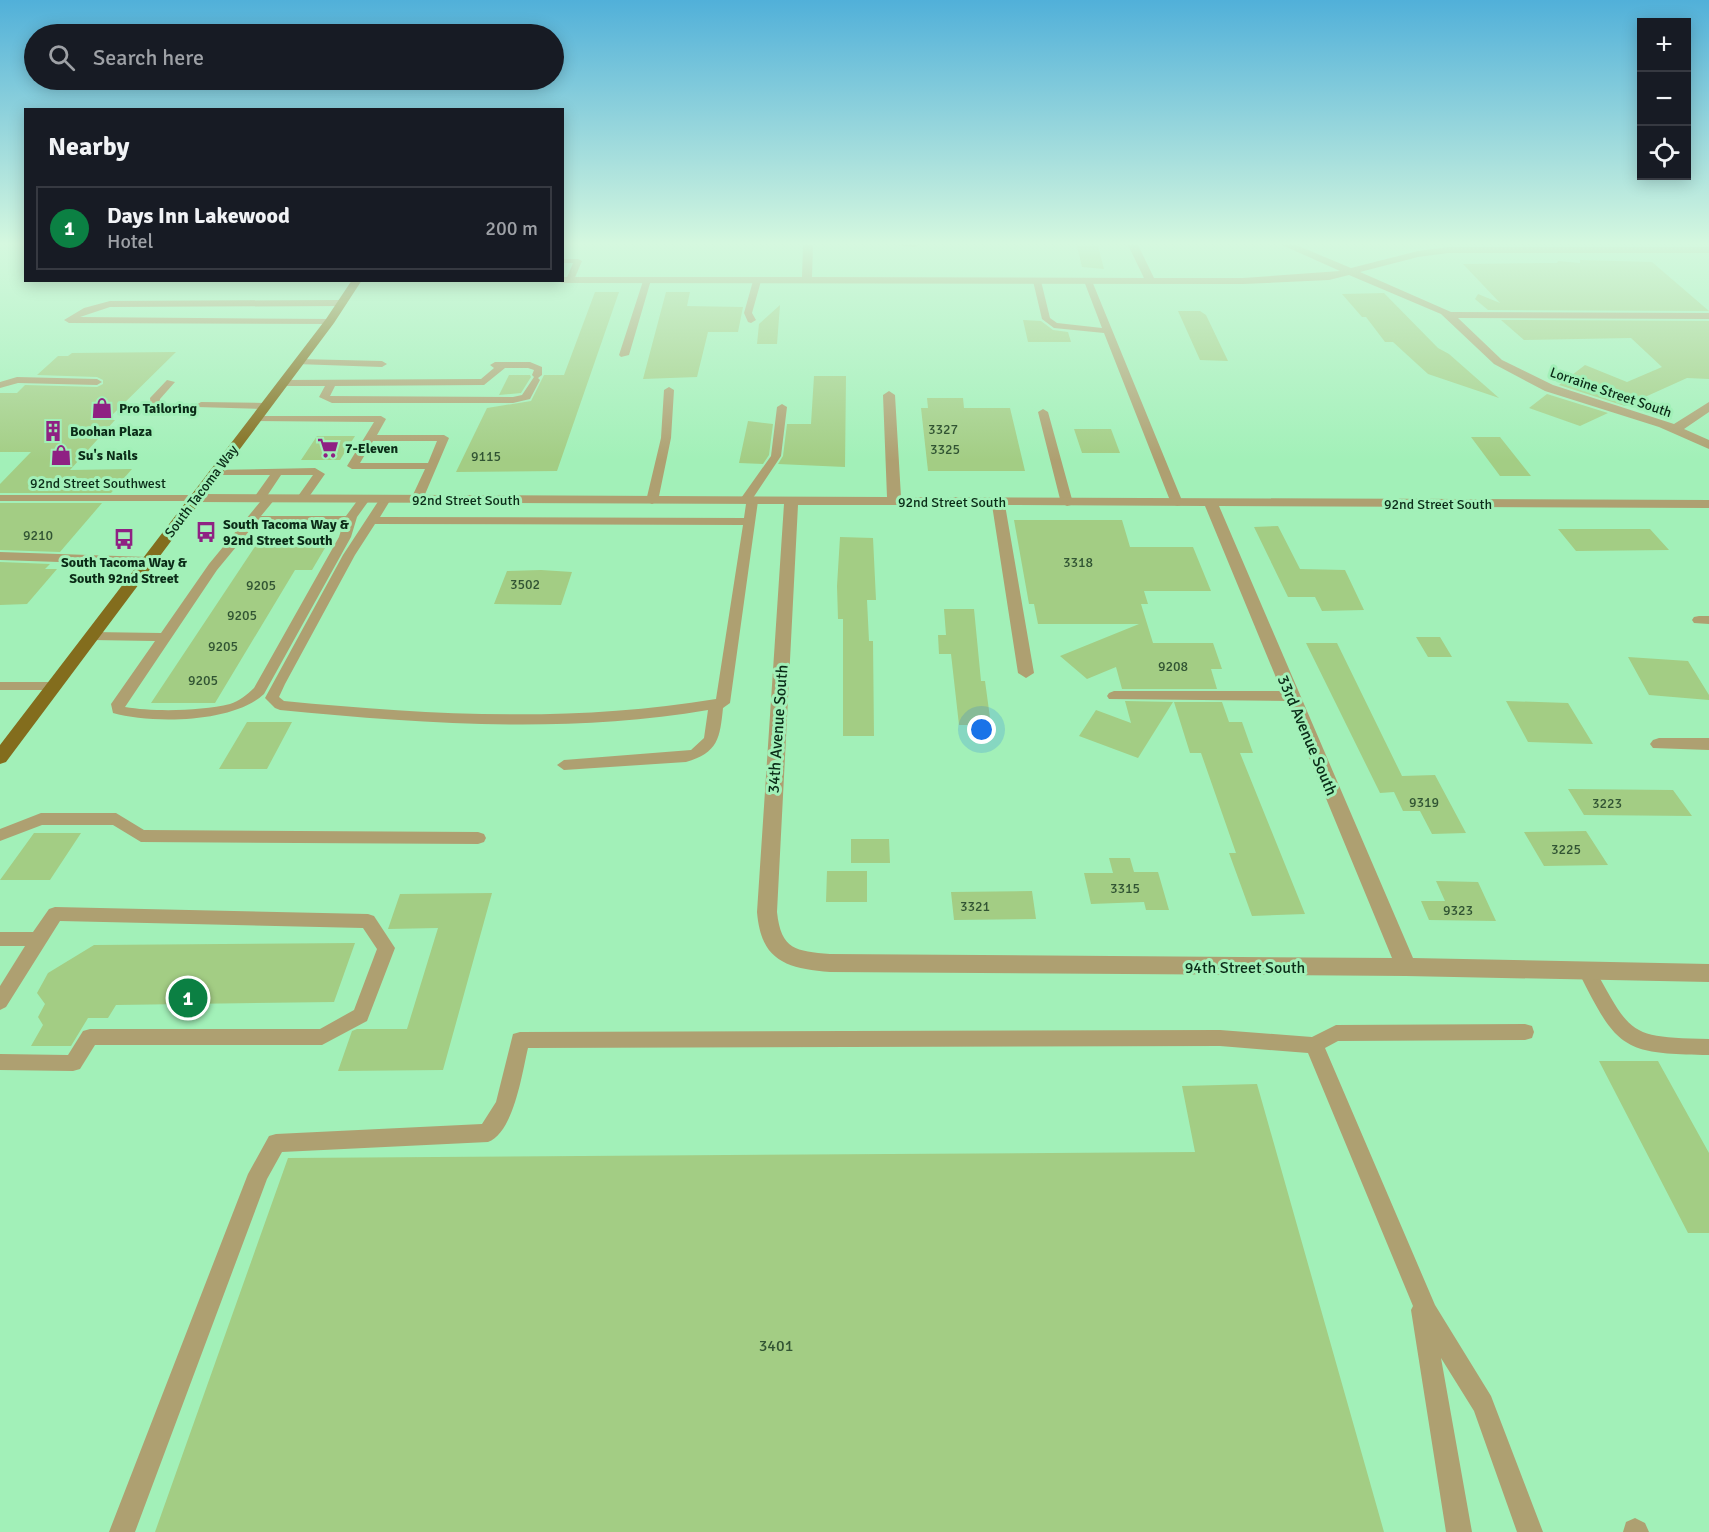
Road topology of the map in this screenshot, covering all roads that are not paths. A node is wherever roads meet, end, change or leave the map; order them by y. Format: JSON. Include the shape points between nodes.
{"nodes":[{"id":1,"x":75,"y":316,"type":"edge"},
{"id":2,"x":333,"y":316,"type":"edge"},
{"id":3,"x":635,"y":316,"type":"edge"},
{"id":4,"x":749,"y":316,"type":"edge"},
{"id":5,"x":1045,"y":316,"type":"edge"},
{"id":6,"x":1102,"y":316,"type":"edge"},
{"id":7,"x":1451,"y":316,"type":"edge"},
{"id":8,"x":751,"y":320,"type":"dead end"},
{"id":9,"x":330,"y":321,"type":"junction"},
{"id":10,"x":1108,"y":331,"type":"junction"},
{"id":11,"x":624,"y":355,"type":"dead end"},
{"id":12,"x":300,"y":362,"type":"junction"},
{"id":13,"x":353,"y":364,"type":"junction"},
{"id":14,"x":382,"y":364,"type":"dead end"},
{"id":15,"x":97,"y":382,"type":"dead end"},
{"id":16,"x":170,"y":382,"type":"dead end"},
{"id":17,"x":283,"y":383,"type":"junction"},
{"id":18,"x":336,"y":383,"type":"junction"},
{"id":19,"x":0,"y":385,"type":"edge"},
{"id":20,"x":669,"y":390,"type":"dead end"},
{"id":21,"x":889,"y":395,"type":"dead end"},
{"id":22,"x":155,"y":404,"type":"dead end"},
{"id":23,"x":201,"y":405,"type":"dead end"},
{"id":24,"x":265,"y":406,"type":"junction"},
{"id":25,"x":1709,"y":406,"type":"edge"},
{"id":26,"x":782,"y":407,"type":"dead end"},
{"id":27,"x":1043,"y":412,"type":"dead end"},
{"id":28,"x":255,"y":419,"type":"junction"},
{"id":29,"x":1675,"y":429,"type":"junction"},
{"id":30,"x":370,"y":438,"type":"junction"},
{"id":31,"x":1709,"y":445,"type":"edge"},
{"id":32,"x":432,"y":466,"type":"junction"},
{"id":33,"x":278,"y":471,"type":"junction"},
{"id":34,"x":216,"y":472,"type":"junction"},
{"id":35,"x":0,"y":498,"type":"edge"},
{"id":36,"x":195,"y":498,"type":"junction"},
{"id":37,"x":264,"y":499,"type":"junction"},
{"id":38,"x":302,"y":499,"type":"junction"},
{"id":39,"x":364,"y":499,"type":"junction"},
{"id":40,"x":386,"y":499,"type":"junction"},
{"id":41,"x":417,"y":499,"type":"junction"},
{"id":42,"x":652,"y":501,"type":"junction"},
{"id":43,"x":748,"y":501,"type":"junction"},
{"id":44,"x":791,"y":501,"type":"junction"},
{"id":45,"x":894,"y":502,"type":"junction"},
{"id":46,"x":998,"y":502,"type":"junction"},
{"id":47,"x":1067,"y":502,"type":"junction"},
{"id":48,"x":1177,"y":503,"type":"junction"},
{"id":49,"x":1211,"y":503,"type":"junction"},
{"id":50,"x":1709,"y":504,"type":"edge"},
{"id":51,"x":251,"y":520,"type":"junction"},
{"id":52,"x":350,"y":520,"type":"junction"},
{"id":53,"x":374,"y":520,"type":"junction"},
{"id":54,"x":747,"y":522,"type":"junction"},
{"id":55,"x":0,"y":556,"type":"edge"},
{"id":56,"x":147,"y":561,"type":"junction"},
{"id":57,"x":92,"y":636,"type":"junction"},
{"id":58,"x":165,"y":637,"type":"junction"},
{"id":59,"x":1026,"y":673,"type":"dead end"},
{"id":60,"x":0,"y":686,"type":"edge"},
{"id":61,"x":54,"y":686,"type":"junction"},
{"id":62,"x":1114,"y":696,"type":"dead end"},
{"id":63,"x":1292,"y":696,"type":"junction"},
{"id":64,"x":716,"y":705,"type":"junction"},
{"id":65,"x":1659,"y":744,"type":"dead end"},
{"id":66,"x":1709,"y":744,"type":"edge"},
{"id":67,"x":0,"y":758,"type":"edge"},
{"id":68,"x":564,"y":765,"type":"dead end"},
{"id":69,"x":1,"y":836,"type":"edge"},
{"id":70,"x":478,"y":838,"type":"dead end"},
{"id":71,"x":0,"y":939,"type":"edge"},
{"id":72,"x":38,"y":939,"type":"junction"},
{"id":73,"x":782,"y":952,"type":"joint"},
{"id":74,"x":1406,"y":967,"type":"junction"},
{"id":75,"x":1587,"y":971,"type":"junction"},
{"id":76,"x":1709,"y":973,"type":"edge"},
{"id":77,"x":0,"y":1002,"type":"edge"},
{"id":78,"x":1525,"y":1032,"type":"dead end"},
{"id":79,"x":1314,"y":1045,"type":"junction"},
{"id":80,"x":1709,"y":1047,"type":"edge"},
{"id":81,"x":0,"y":1062,"type":"edge"},
{"id":82,"x":1419,"y":1294,"type":"junction"},
{"id":83,"x":122,"y":1532,"type":"edge"},
{"id":84,"x":1459,"y":1532,"type":"edge"},
{"id":85,"x":1530,"y":1532,"type":"edge"}],
"edges":[{"from":1,"to":9,"type":"lane","via":[[69,320]]},
{"from":2,"to":9,"type":"main road","name":"South Tacoma Way"},
{"from":3,"to":11,"type":"lane"},
{"from":4,"to":8,"type":"lane"},
{"from":5,"to":10,"type":"lane","via":[[1054,325]]},
{"from":6,"to":10,"type":"lane"},
{"from":7,"to":29,"type":"street","name":"Lorraine Street South","via":[[1478,345],[1513,371],[1549,388]]},
{"from":9,"to":12,"type":"main road","name":"South Tacoma Way"},
{"from":10,"to":48,"type":"lane"},
{"from":12,"to":13,"type":"lane"},
{"from":12,"to":17,"type":"main road","name":"South Tacoma Way"},
{"from":13,"to":14,"type":"lane"},
{"from":13,"to":18,"type":"lane"},
{"from":15,"to":19,"type":"lane","via":[[17,380]]},
{"from":16,"to":22,"type":"lane","via":[[155,398]]},
{"from":17,"to":18,"type":"lane"},
{"from":17,"to":24,"type":"main road","name":"South Tacoma Way"},
{"from":18,"to":18,"type":"lane","via":[[324,397],[513,400],[526,397],[537,367],[498,365],[484,382]]},
{"from":20,"to":42,"type":"lane","via":[[666,438]]},
{"from":21,"to":45,"type":"street"},
{"from":23,"to":24,"type":"lane"},
{"from":24,"to":28,"type":"main road","name":"South Tacoma Way"},
{"from":25,"to":29,"type":"street"},
{"from":26,"to":43,"type":"lane","via":[[777,456]]},
{"from":27,"to":47,"type":"lane"},
{"from":28,"to":30,"type":"lane","via":[[381,419]]},
{"from":28,"to":34,"type":"main road","name":"South Tacoma Way"},
{"from":29,"to":31,"type":"street","name":"Lorraine Street South"},
{"from":30,"to":32,"type":"lane","via":[[444,438]]},
{"from":30,"to":32,"type":"lane","via":[[352,466]]},
{"from":32,"to":41,"type":"lane"},
{"from":33,"to":34,"type":"lane"},
{"from":33,"to":37,"type":"lane"},
{"from":33,"to":38,"type":"lane","via":[[319,474]]},
{"from":34,"to":36,"type":"main road","name":"South Tacoma Way"},
{"from":35,"to":36,"type":"lane","name":"92nd Street Southwest"},
{"from":36,"to":37,"type":"street","name":"92nd Street South"},
{"from":36,"to":56,"type":"main road","name":"South Tacoma Way"},
{"from":37,"to":38,"type":"street","name":"92nd Street South"},
{"from":37,"to":51,"type":"lane"},
{"from":38,"to":39,"type":"street","name":"92nd Street South"},
{"from":39,"to":40,"type":"street","name":"92nd Street South"},
{"from":39,"to":52,"type":"lane"},
{"from":40,"to":41,"type":"street","name":"92nd Street South"},
{"from":40,"to":53,"type":"lane"},
{"from":41,"to":42,"type":"street","name":"92nd Street South"},
{"from":42,"to":43,"type":"street","name":"92nd Street South"},
{"from":43,"to":44,"type":"street","name":"92nd Street South"},
{"from":43,"to":54,"type":"lane"},
{"from":44,"to":45,"type":"street","name":"92nd Street South"},
{"from":44,"to":73,"type":"street","name":"34th Avenue South","via":[[767,912],[771,942]]},
{"from":45,"to":46,"type":"street","name":"92nd Street South"},
{"from":46,"to":47,"type":"street","name":"92nd Street South"},
{"from":46,"to":59,"type":"street"},
{"from":47,"to":48,"type":"street","name":"92nd Street South"},
{"from":48,"to":49,"type":"street","name":"92nd Street South"},
{"from":49,"to":50,"type":"street","name":"92nd Street South"},
{"from":49,"to":63,"type":"street","name":"33rd Avenue South"},
{"from":51,"to":52,"type":"lane"},
{"from":51,"to":58,"type":"lane"},
{"from":52,"to":58,"type":"lane","via":[[345,537],[251,700],[232,708],[153,714],[118,710],[118,704]]},
{"from":53,"to":54,"type":"lane"},
{"from":53,"to":64,"type":"lane","via":[[349,555],[278,684],[272,698],[280,705],[446,719],[538,722]]},
{"from":54,"to":64,"type":"lane","via":[[723,704]]},
{"from":55,"to":56,"type":"lane"},
{"from":56,"to":57,"type":"main road","name":"South Tacoma Way"},
{"from":57,"to":58,"type":"lane"},
{"from":57,"to":61,"type":"main road","name":"South Tacoma Way"},
{"from":60,"to":61,"type":"lane"},
{"from":61,"to":67,"type":"main road","name":"South Tacoma Way"},
{"from":62,"to":63,"type":"lane"},
{"from":63,"to":74,"type":"street","name":"33rd Avenue South"},
{"from":64,"to":68,"type":"lane","via":[[713,737],[700,753]]},
{"from":65,"to":66,"type":"street"},
{"from":69,"to":70,"type":"lane","via":[[41,819],[116,819],[141,836]]},
{"from":71,"to":72,"type":"lane"},
{"from":72,"to":77,"type":"lane"},
{"from":72,"to":81,"type":"lane","via":[[55,914],[368,921],[386,948],[361,1015],[322,1037],[90,1038],[74,1063]]},
{"from":73,"to":74,"type":"street","name":"94th Street South","via":[[801,960],[830,963]]},
{"from":74,"to":75,"type":"street","name":"94th Street South"},
{"from":75,"to":76,"type":"street","name":"94th Street South"},
{"from":75,"to":80,"type":"lane","via":[[1618,1026],[1631,1038],[1665,1046]]},
{"from":78,"to":79,"type":"lane","via":[[1336,1034]]},
{"from":79,"to":82,"type":"lane"},
{"from":79,"to":83,"type":"lane","via":[[1220,1038],[520,1040],[505,1105],[488,1133],[276,1143],[258,1174]]},
{"from":82,"to":84,"type":"lane"},
{"from":82,"to":85,"type":"lane","via":[[1483,1404]]}]}
